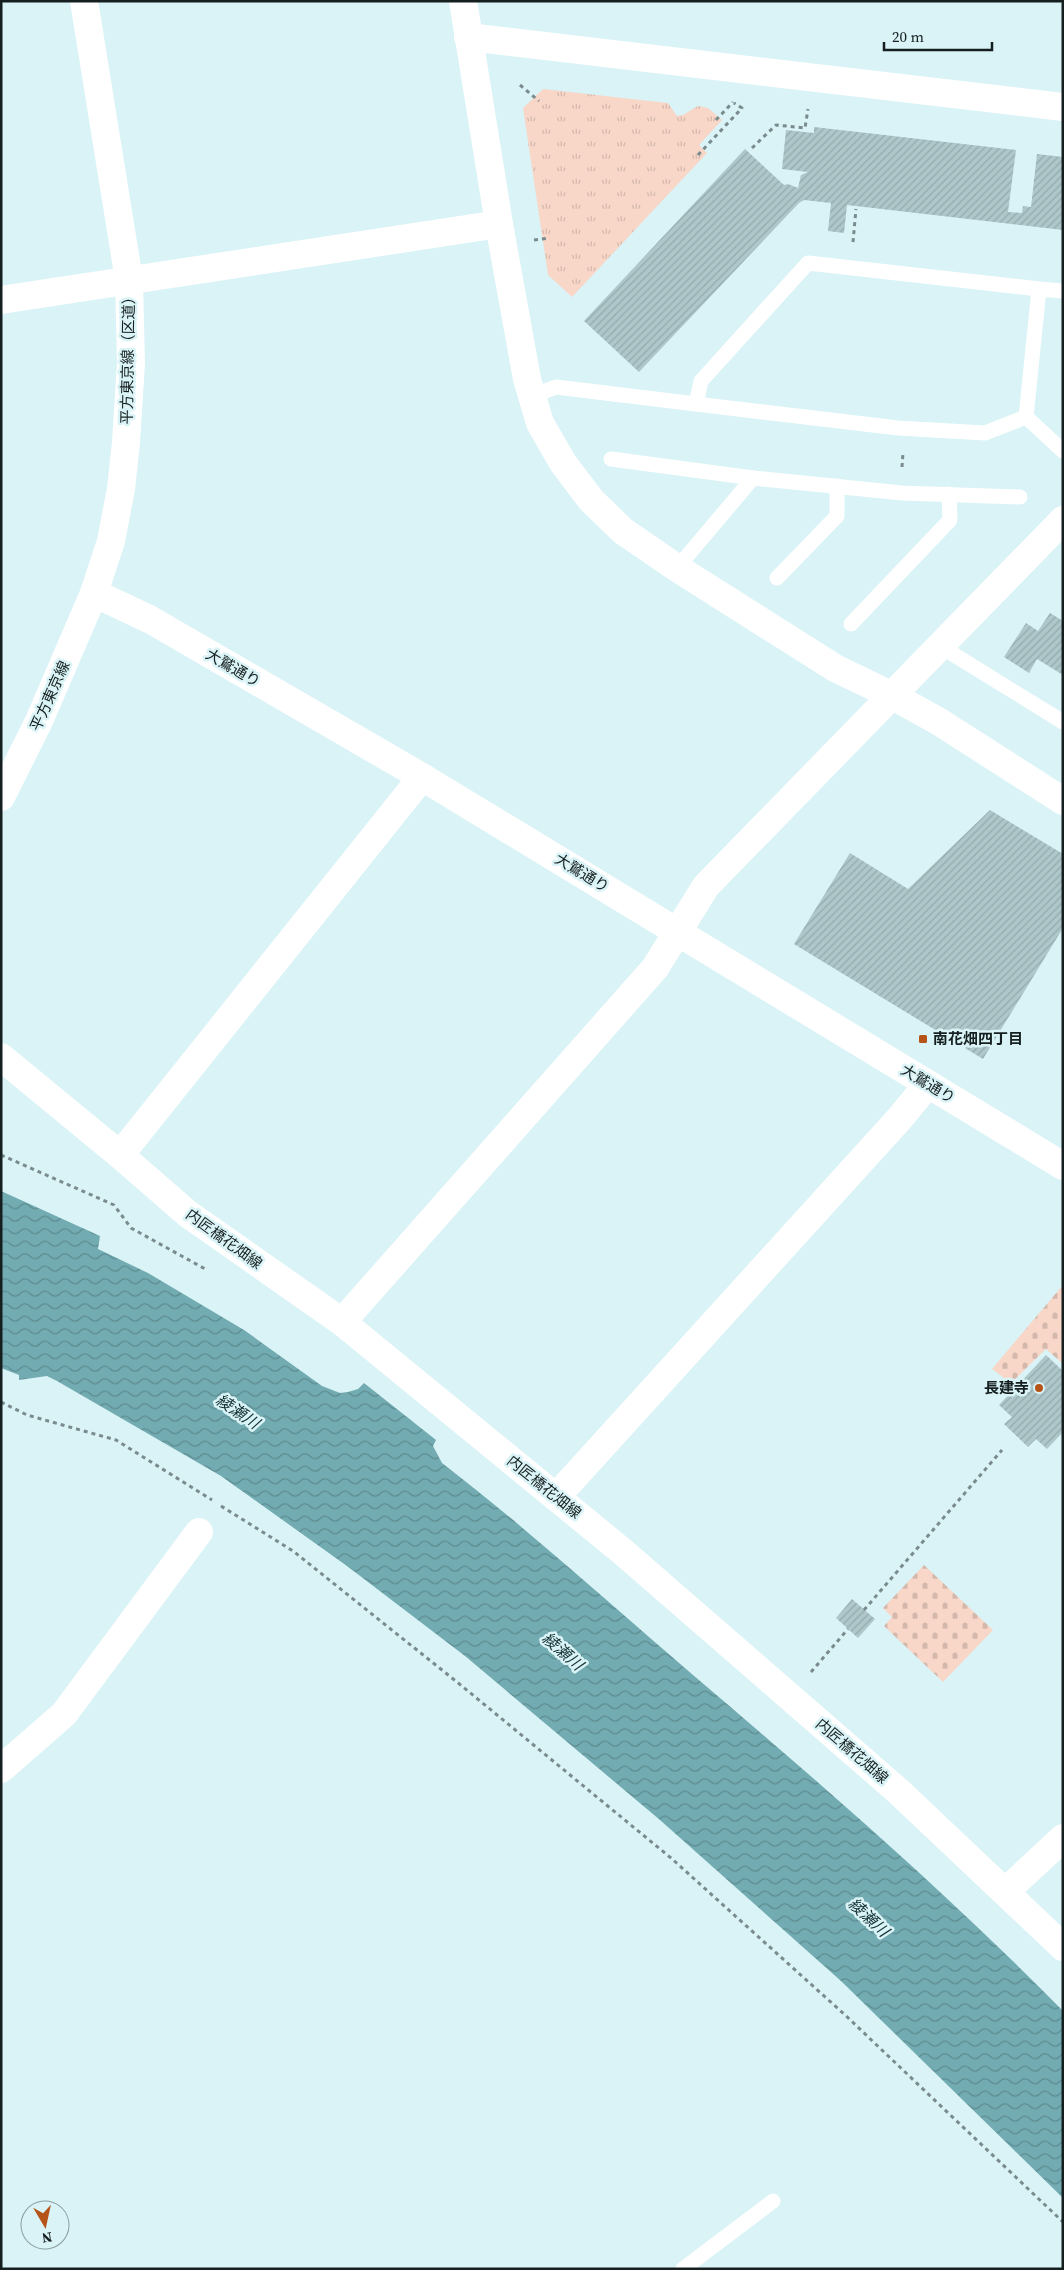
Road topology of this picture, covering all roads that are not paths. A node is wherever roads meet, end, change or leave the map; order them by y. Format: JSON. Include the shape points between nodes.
{"nodes":[{"id":1,"x":84,"y":1,"type":"edge"},
{"id":2,"x":463,"y":1,"type":"edge"},
{"id":3,"x":468,"y":37,"type":"junction"},
{"id":4,"x":1063,"y":107,"type":"edge"},
{"id":5,"x":499,"y":224,"type":"junction"},
{"id":6,"x":129,"y":280,"type":"junction"},
{"id":7,"x":1039,"y":289,"type":"junction"},
{"id":8,"x":1063,"y":292,"type":"edge"},
{"id":9,"x":1,"y":300,"type":"edge"},
{"id":10,"x":532,"y":396,"type":"junction"},
{"id":11,"x":696,"y":404,"type":"junction"},
{"id":12,"x":1026,"y":417,"type":"junction"},
{"id":13,"x":1063,"y":452,"type":"edge"},
{"id":14,"x":610,"y":459,"type":"dead end"},
{"id":15,"x":753,"y":478,"type":"junction"},
{"id":16,"x":838,"y":486,"type":"junction"},
{"id":17,"x":949,"y":494,"type":"junction"},
{"id":18,"x":1020,"y":497,"type":"dead end"},
{"id":19,"x":1063,"y":520,"type":"edge"},
{"id":20,"x":677,"y":568,"type":"junction"},
{"id":21,"x":777,"y":578,"type":"dead end"},
{"id":22,"x":94,"y":593,"type":"junction"},
{"id":23,"x":851,"y":624,"type":"dead end"},
{"id":24,"x":940,"y":646,"type":"junction"},
{"id":25,"x":891,"y":695,"type":"junction"},
{"id":26,"x":1063,"y":722,"type":"edge"},
{"id":27,"x":422,"y":777,"type":"junction"},
{"id":28,"x":1,"y":797,"type":"edge"},
{"id":29,"x":1063,"y":800,"type":"edge"},
{"id":30,"x":677,"y":931,"type":"junction"},
{"id":31,"x":1,"y":1056,"type":"edge"},
{"id":32,"x":928,"y":1084,"type":"junction"},
{"id":33,"x":120,"y":1155,"type":"junction"},
{"id":34,"x":1063,"y":1166,"type":"edge"},
{"id":35,"x":342,"y":1322,"type":"junction"},
{"id":36,"x":556,"y":1497,"type":"junction"},
{"id":37,"x":199,"y":1532,"type":"dead end"},
{"id":38,"x":1,"y":1769,"type":"edge"},
{"id":39,"x":1063,"y":1838,"type":"edge"},
{"id":40,"x":1006,"y":1891,"type":"junction"},
{"id":41,"x":1063,"y":1947,"type":"edge"},
{"id":42,"x":773,"y":2201,"type":"dead end"},
{"id":43,"x":682,"y":2269,"type":"edge"}],
"edges":[{"from":1,"to":6,"type":"street","name":"平方東京線（区道）"},
{"from":2,"to":3,"type":"street"},
{"from":3,"to":4,"type":"street"},
{"from":3,"to":5,"type":"street"},
{"from":5,"to":6,"type":"street"},
{"from":5,"to":10,"type":"street"},
{"from":6,"to":9,"type":"street"},
{"from":6,"to":22,"type":"street","name":"平方東京線（区道）","via":[[131,363],[121,489]]},
{"from":7,"to":8,"type":"lane"},
{"from":7,"to":11,"type":"lane","via":[[808,263],[701,382]]},
{"from":7,"to":12,"type":"lane"},
{"from":10,"to":11,"type":"lane","via":[[556,388]]},
{"from":10,"to":20,"type":"street","via":[[540,423],[563,463],[591,500],[623,531]]},
{"from":11,"to":12,"type":"lane","via":[[903,428],[985,433]]},
{"from":12,"to":13,"type":"lane"},
{"from":14,"to":15,"type":"lane"},
{"from":15,"to":16,"type":"lane"},
{"from":15,"to":20,"type":"lane"},
{"from":16,"to":17,"type":"lane"},
{"from":16,"to":21,"type":"lane","via":[[837,516]]},
{"from":17,"to":18,"type":"lane"},
{"from":17,"to":23,"type":"lane","via":[[950,520]]},
{"from":19,"to":24,"type":"street"},
{"from":20,"to":25,"type":"street","via":[[835,668]]},
{"from":22,"to":27,"type":"street","name":"大鷲通り","via":[[151,620]]},
{"from":22,"to":28,"type":"street","name":"平方東京線","via":[[39,721]]},
{"from":24,"to":25,"type":"street"},
{"from":24,"to":26,"type":"lane"},
{"from":25,"to":29,"type":"street"},
{"from":25,"to":30,"type":"street","via":[[706,886]]},
{"from":27,"to":30,"type":"street","name":"大鷲通り"},
{"from":27,"to":33,"type":"street"},
{"from":30,"to":32,"type":"street","name":"大鷲通り"},
{"from":30,"to":35,"type":"street","via":[[655,968]]},
{"from":31,"to":33,"type":"street","name":"内匠橋花畑線"},
{"from":32,"to":34,"type":"street","name":"大鷲通り"},
{"from":32,"to":36,"type":"street"},
{"from":33,"to":35,"type":"street","name":"内匠橋花畑線","via":[[188,1214]]},
{"from":35,"to":36,"type":"street","name":"内匠橋花畑線"},
{"from":36,"to":40,"type":"street","name":"内匠橋花畑線","via":[[898,1791]]},
{"from":37,"to":38,"type":"street","via":[[64,1714]]},
{"from":39,"to":40,"type":"street"},
{"from":40,"to":41,"type":"street","name":"内匠橋花畑線"},
{"from":42,"to":43,"type":"lane"}]}
